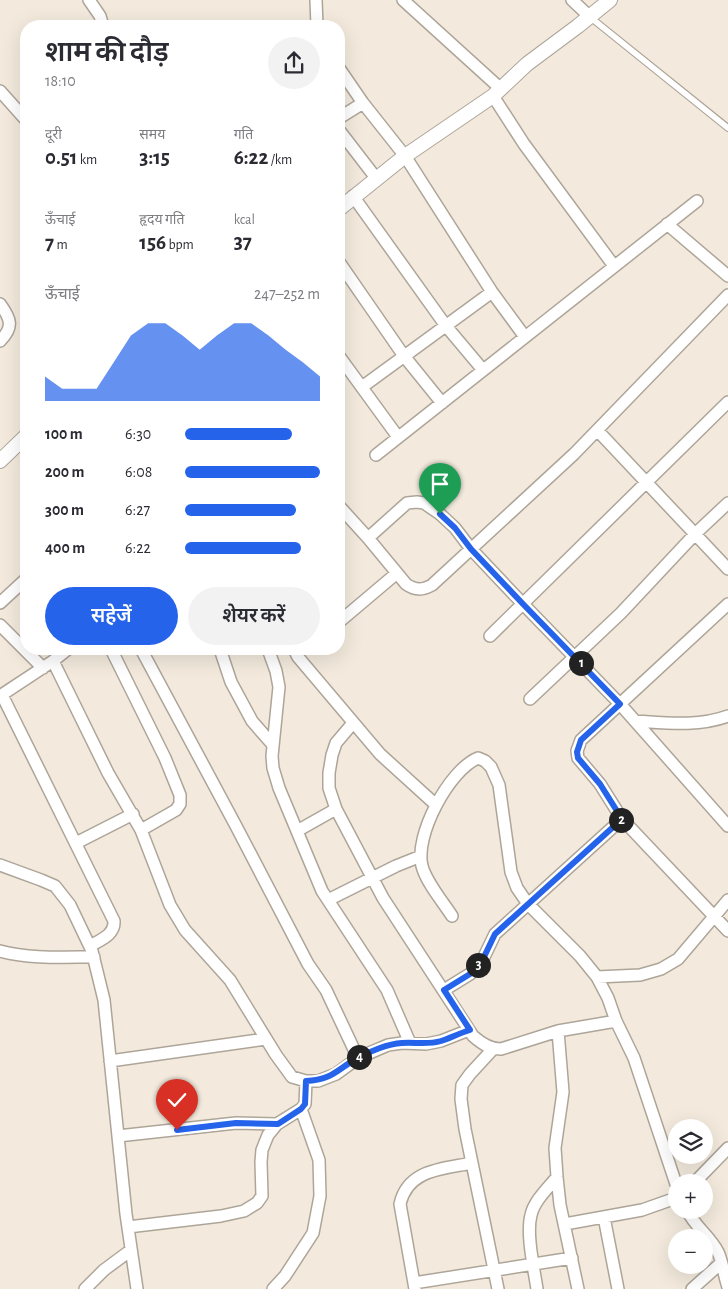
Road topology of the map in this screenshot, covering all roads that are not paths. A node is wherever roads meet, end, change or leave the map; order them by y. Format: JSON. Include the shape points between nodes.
{"nodes":[{"id":1,"x":89,"y":0,"type":"edge"},
{"id":2,"x":316,"y":0,"type":"edge"},
{"id":3,"x":403,"y":0,"type":"edge"},
{"id":4,"x":572,"y":0,"type":"edge"},
{"id":5,"x":610,"y":0,"type":"edge"},
{"id":6,"x":590,"y":17,"type":"junction"},
{"id":7,"x":101,"y":20,"type":"edge"},
{"id":8,"x":318,"y":20,"type":"edge"},
{"id":9,"x":345,"y":77,"type":"edge"},
{"id":10,"x":0,"y":92,"type":"edge"},
{"id":11,"x":497,"y":92,"type":"junction"},
{"id":12,"x":363,"y":103,"type":"junction"},
{"id":13,"x":20,"y":114,"type":"edge"},
{"id":14,"x":345,"y":114,"type":"edge"},
{"id":15,"x":728,"y":128,"type":"edge"},
{"id":16,"x":345,"y":138,"type":"edge"},
{"id":17,"x":405,"y":156,"type":"junction"},
{"id":18,"x":376,"y":178,"type":"junction"},
{"id":19,"x":354,"y":196,"type":"junction"},
{"id":20,"x":697,"y":201,"type":"dead end"},
{"id":21,"x":345,"y":204,"type":"edge"},
{"id":22,"x":667,"y":224,"type":"junction"},
{"id":23,"x":614,"y":266,"type":"junction"},
{"id":24,"x":345,"y":271,"type":"edge"},
{"id":25,"x":728,"y":276,"type":"edge"},
{"id":26,"x":492,"y":292,"type":"junction"},
{"id":27,"x":728,"y":295,"type":"edge"},
{"id":28,"x":0,"y":304,"type":"edge"},
{"id":29,"x":446,"y":326,"type":"junction"},
{"id":30,"x":525,"y":337,"type":"junction"},
{"id":31,"x":0,"y":342,"type":"edge"},
{"id":32,"x":404,"y":356,"type":"junction"},
{"id":33,"x":345,"y":364,"type":"edge"},
{"id":34,"x":483,"y":370,"type":"junction"},
{"id":35,"x":362,"y":387,"type":"junction"},
{"id":36,"x":728,"y":402,"type":"edge"},
{"id":37,"x":442,"y":403,"type":"junction"},
{"id":38,"x":597,"y":430,"type":"junction"},
{"id":39,"x":398,"y":438,"type":"junction"},
{"id":40,"x":20,"y":442,"type":"edge"},
{"id":41,"x":376,"y":455,"type":"dead end"},
{"id":42,"x":0,"y":462,"type":"edge"},
{"id":43,"x":646,"y":481,"type":"junction"},
{"id":44,"x":728,"y":503,"type":"edge"},
{"id":45,"x":345,"y":513,"type":"edge"},
{"id":46,"x":695,"y":534,"type":"junction"},
{"id":47,"x":368,"y":538,"type":"junction"},
{"id":48,"x":471,"y":549,"type":"junction"},
{"id":49,"x":728,"y":569,"type":"edge"},
{"id":50,"x":397,"y":573,"type":"junction"},
{"id":51,"x":20,"y":585,"type":"edge"},
{"id":52,"x":0,"y":603,"type":"edge"},
{"id":53,"x":523,"y":604,"type":"junction"},
{"id":54,"x":728,"y":604,"type":"edge"},
{"id":55,"x":345,"y":617,"type":"edge"},
{"id":56,"x":0,"y":625,"type":"edge"},
{"id":57,"x":490,"y":636,"type":"dead end"},
{"id":58,"x":20,"y":645,"type":"edge"},
{"id":59,"x":30,"y":655,"type":"edge"},
{"id":60,"x":60,"y":655,"type":"edge"},
{"id":61,"x":114,"y":655,"type":"edge"},
{"id":62,"x":144,"y":655,"type":"edge"},
{"id":63,"x":222,"y":655,"type":"edge"},
{"id":64,"x":270,"y":655,"type":"edge"},
{"id":65,"x":298,"y":655,"type":"edge"},
{"id":66,"x":574,"y":656,"type":"junction"},
{"id":67,"x":53,"y":661,"type":"junction"},
{"id":68,"x":43,"y":668,"type":"junction"},
{"id":69,"x":1,"y":695,"type":"edge"},
{"id":70,"x":530,"y":699,"type":"dead end"},
{"id":71,"x":620,"y":704,"type":"junction"},
{"id":72,"x":728,"y":716,"type":"edge"},
{"id":73,"x":636,"y":721,"type":"junction"},
{"id":74,"x":353,"y":722,"type":"junction"},
{"id":75,"x":274,"y":745,"type":"junction"},
{"id":76,"x":435,"y":804,"type":"junction"},
{"id":77,"x":336,"y":809,"type":"junction"},
{"id":78,"x":132,"y":814,"type":"junction"},
{"id":79,"x":622,"y":819,"type":"junction"},
{"id":80,"x":728,"y":826,"type":"edge"},
{"id":81,"x":141,"y":830,"type":"junction"},
{"id":82,"x":297,"y":831,"type":"junction"},
{"id":83,"x":76,"y":843,"type":"junction"},
{"id":84,"x":421,"y":856,"type":"junction"},
{"id":85,"x":0,"y":865,"type":"edge"},
{"id":86,"x":374,"y":878,"type":"junction"},
{"id":87,"x":328,"y":900,"type":"junction"},
{"id":88,"x":728,"y":900,"type":"edge"},
{"id":89,"x":528,"y":904,"type":"junction"},
{"id":90,"x":715,"y":915,"type":"junction"},
{"id":91,"x":452,"y":916,"type":"dead end"},
{"id":92,"x":728,"y":930,"type":"edge"},
{"id":93,"x":0,"y":952,"type":"edge"},
{"id":94,"x":92,"y":952,"type":"junction"},
{"id":95,"x":597,"y":977,"type":"junction"},
{"id":96,"x":444,"y":990,"type":"junction"},
{"id":97,"x":616,"y":1021,"type":"junction"},
{"id":98,"x":470,"y":1030,"type":"junction"},
{"id":99,"x":558,"y":1031,"type":"junction"},
{"id":100,"x":266,"y":1039,"type":"junction"},
{"id":101,"x":410,"y":1043,"type":"junction"},
{"id":102,"x":493,"y":1049,"type":"junction"},
{"id":103,"x":358,"y":1058,"type":"junction"},
{"id":104,"x":110,"y":1061,"type":"junction"},
{"id":105,"x":306,"y":1081,"type":"junction"},
{"id":106,"x":301,"y":1109,"type":"junction"},
{"id":107,"x":278,"y":1124,"type":"junction"},
{"id":108,"x":118,"y":1136,"type":"junction"},
{"id":109,"x":728,"y":1149,"type":"edge"},
{"id":110,"x":472,"y":1163,"type":"junction"},
{"id":111,"x":673,"y":1174,"type":"edge"},
{"id":112,"x":703,"y":1174,"type":"edge"},
{"id":113,"x":557,"y":1177,"type":"junction"},
{"id":114,"x":668,"y":1201,"type":"edge"},
{"id":115,"x":604,"y":1217,"type":"junction"},
{"id":116,"x":692,"y":1219,"type":"edge"},
{"id":117,"x":564,"y":1224,"type":"junction"},
{"id":118,"x":128,"y":1227,"type":"junction"},
{"id":119,"x":131,"y":1250,"type":"junction"},
{"id":120,"x":572,"y":1258,"type":"junction"},
{"id":121,"x":721,"y":1263,"type":"junction"},
{"id":122,"x":533,"y":1265,"type":"junction"},
{"id":123,"x":494,"y":1269,"type":"junction"},
{"id":124,"x":414,"y":1286,"type":"edge"},
{"id":125,"x":728,"y":1287,"type":"edge"},
{"id":126,"x":84,"y":1289,"type":"edge"},
{"id":127,"x":137,"y":1289,"type":"edge"},
{"id":128,"x":273,"y":1289,"type":"edge"},
{"id":129,"x":498,"y":1289,"type":"edge"},
{"id":130,"x":538,"y":1289,"type":"edge"},
{"id":131,"x":578,"y":1289,"type":"edge"},
{"id":132,"x":618,"y":1289,"type":"edge"},
{"id":133,"x":692,"y":1289,"type":"edge"}],
"edges":[{"from":1,"to":7,"type":"street"},
{"from":2,"to":8,"type":"street"},
{"from":3,"to":11,"type":"street"},
{"from":4,"to":6,"type":"street"},
{"from":5,"to":6,"type":"street"},
{"from":6,"to":11,"type":"street","via":[[527,64]]},
{"from":6,"to":15,"type":"lane"},
{"from":9,"to":12,"type":"street"},
{"from":10,"to":13,"type":"street"},
{"from":11,"to":17,"type":"street"},
{"from":11,"to":23,"type":"street","via":[[524,144]]},
{"from":12,"to":14,"type":"street"},
{"from":12,"to":17,"type":"street"},
{"from":16,"to":18,"type":"street"},
{"from":17,"to":18,"type":"street"},
{"from":17,"to":26,"type":"street"},
{"from":18,"to":19,"type":"street"},
{"from":19,"to":21,"type":"street"},
{"from":19,"to":29,"type":"street"},
{"from":20,"to":22,"type":"street"},
{"from":22,"to":23,"type":"street"},
{"from":22,"to":25,"type":"street"},
{"from":23,"to":30,"type":"street"},
{"from":24,"to":32,"type":"street"},
{"from":26,"to":29,"type":"street"},
{"from":26,"to":30,"type":"street"},
{"from":27,"to":38,"type":"street"},
{"from":28,"to":31,"type":"street","via":[[10,323]]},
{"from":29,"to":32,"type":"street"},
{"from":29,"to":34,"type":"street"},
{"from":30,"to":34,"type":"street"},
{"from":32,"to":35,"type":"street"},
{"from":32,"to":37,"type":"street"},
{"from":33,"to":35,"type":"street"},
{"from":34,"to":37,"type":"street"},
{"from":35,"to":39,"type":"street"},
{"from":36,"to":43,"type":"street"},
{"from":37,"to":39,"type":"street"},
{"from":38,"to":43,"type":"street"},
{"from":38,"to":48,"type":"street"},
{"from":39,"to":41,"type":"street"},
{"from":40,"to":42,"type":"street"},
{"from":43,"to":46,"type":"street"},
{"from":43,"to":53,"type":"street"},
{"from":44,"to":46,"type":"street"},
{"from":45,"to":47,"type":"street"},
{"from":46,"to":49,"type":"street"},
{"from":46,"to":66,"type":"street","via":[[621,613]]},
{"from":47,"to":48,"type":"street","via":[[407,503],[417,502],[440,514]]},
{"from":47,"to":50,"type":"street"},
{"from":48,"to":50,"type":"street","via":[[432,585],[421,590],[411,588]]},
{"from":48,"to":53,"type":"street"},
{"from":50,"to":55,"type":"street"},
{"from":51,"to":52,"type":"street"},
{"from":53,"to":57,"type":"street"},
{"from":53,"to":66,"type":"street"},
{"from":54,"to":71,"type":"street"},
{"from":56,"to":58,"type":"street"},
{"from":59,"to":68,"type":"street"},
{"from":60,"to":67,"type":"street"},
{"from":61,"to":81,"type":"street","via":[[180,794],[176,810]]},
{"from":62,"to":103,"type":"street","via":[[308,964],[326,990]]},
{"from":63,"to":75,"type":"street","via":[[231,682],[252,722]]},
{"from":64,"to":75,"type":"street","via":[[279,686]]},
{"from":65,"to":74,"type":"street"},
{"from":66,"to":70,"type":"street"},
{"from":66,"to":71,"type":"street"},
{"from":67,"to":68,"type":"street"},
{"from":67,"to":78,"type":"street","via":[[108,773]]},
{"from":68,"to":69,"type":"street"},
{"from":69,"to":83,"type":"street"},
{"from":71,"to":73,"type":"street"},
{"from":71,"to":79,"type":"street","via":[[581,740],[577,752],[578,758],[600,784]]},
{"from":72,"to":73,"type":"street","via":[[684,725]]},
{"from":73,"to":80,"type":"street"},
{"from":74,"to":76,"type":"street","via":[[380,754]]},
{"from":74,"to":77,"type":"street","via":[[336,743],[332,755],[329,788]]},
{"from":75,"to":82,"type":"street","via":[[273,768]]},
{"from":76,"to":84,"type":"street"},
{"from":76,"to":89,"type":"street","via":[[470,761],[478,758],[491,767],[500,785],[511,872]]},
{"from":77,"to":82,"type":"street"},
{"from":77,"to":86,"type":"street"},
{"from":78,"to":81,"type":"street"},
{"from":78,"to":83,"type":"street"},
{"from":79,"to":89,"type":"street"},
{"from":79,"to":90,"type":"street"},
{"from":81,"to":100,"type":"street","via":[[170,905],[185,930],[230,980]]},
{"from":82,"to":87,"type":"street"},
{"from":83,"to":94,"type":"street","via":[[114,921],[112,931]]},
{"from":84,"to":86,"type":"street"},
{"from":84,"to":91,"type":"street","via":[[426,875]]},
{"from":85,"to":94,"type":"street","via":[[55,886],[70,905]]},
{"from":86,"to":87,"type":"street"},
{"from":86,"to":96,"type":"street","via":[[383,898]]},
{"from":87,"to":101,"type":"street","via":[[387,990]]},
{"from":88,"to":90,"type":"street"},
{"from":89,"to":95,"type":"street"},
{"from":89,"to":96,"type":"street","via":[[495,934],[482,961],[470,974]]},
{"from":90,"to":92,"type":"street"},
{"from":90,"to":95,"type":"street","via":[[678,959],[661,969],[640,975]]},
{"from":93,"to":94,"type":"street","via":[[40,957]]},
{"from":94,"to":104,"type":"street","via":[[104,1000]]},
{"from":95,"to":97,"type":"street"},
{"from":96,"to":98,"type":"street"},
{"from":97,"to":99,"type":"street"},
{"from":97,"to":111,"type":"street","via":[[634,1058]]},
{"from":98,"to":101,"type":"street","via":[[440,1041]]},
{"from":98,"to":102,"type":"street","via":[[480,1042]]},
{"from":99,"to":102,"type":"street","via":[[508,1048]]},
{"from":99,"to":113,"type":"street","via":[[563,1092],[555,1148]]},
{"from":100,"to":104,"type":"street"},
{"from":100,"to":105,"type":"street","via":[[292,1076]]},
{"from":101,"to":103,"type":"street","via":[[388,1045]]},
{"from":102,"to":110,"type":"street","via":[[462,1085],[461,1100]]},
{"from":103,"to":105,"type":"street","via":[[336,1074],[318,1081]]},
{"from":104,"to":108,"type":"street"},
{"from":105,"to":106,"type":"street","via":[[305,1104]]},
{"from":106,"to":107,"type":"street"},
{"from":106,"to":128,"type":"street","via":[[319,1160],[320,1196],[313,1233]]},
{"from":107,"to":108,"type":"street","via":[[236,1123]]},
{"from":107,"to":118,"type":"street","via":[[268,1135],[262,1150],[262,1196],[257,1203],[221,1216]]},
{"from":108,"to":118,"type":"street"},
{"from":109,"to":112,"type":"street"},
{"from":110,"to":123,"type":"street"},
{"from":110,"to":124,"type":"street","via":[[427,1172],[410,1183],[403,1193],[400,1204]]},
{"from":113,"to":117,"type":"street"},
{"from":113,"to":122,"type":"street","via":[[531,1213]]},
{"from":114,"to":115,"type":"street","via":[[642,1210]]},
{"from":115,"to":117,"type":"street"},
{"from":115,"to":132,"type":"street"},
{"from":116,"to":121,"type":"street","via":[[706,1233]]},
{"from":117,"to":120,"type":"street"},
{"from":118,"to":119,"type":"street"},
{"from":119,"to":126,"type":"street"},
{"from":119,"to":127,"type":"street"},
{"from":120,"to":122,"type":"street"},
{"from":120,"to":131,"type":"street"},
{"from":121,"to":125,"type":"street"},
{"from":121,"to":133,"type":"street"},
{"from":122,"to":123,"type":"street"},
{"from":122,"to":130,"type":"street"},
{"from":123,"to":124,"type":"street"},
{"from":123,"to":129,"type":"street"}]}
